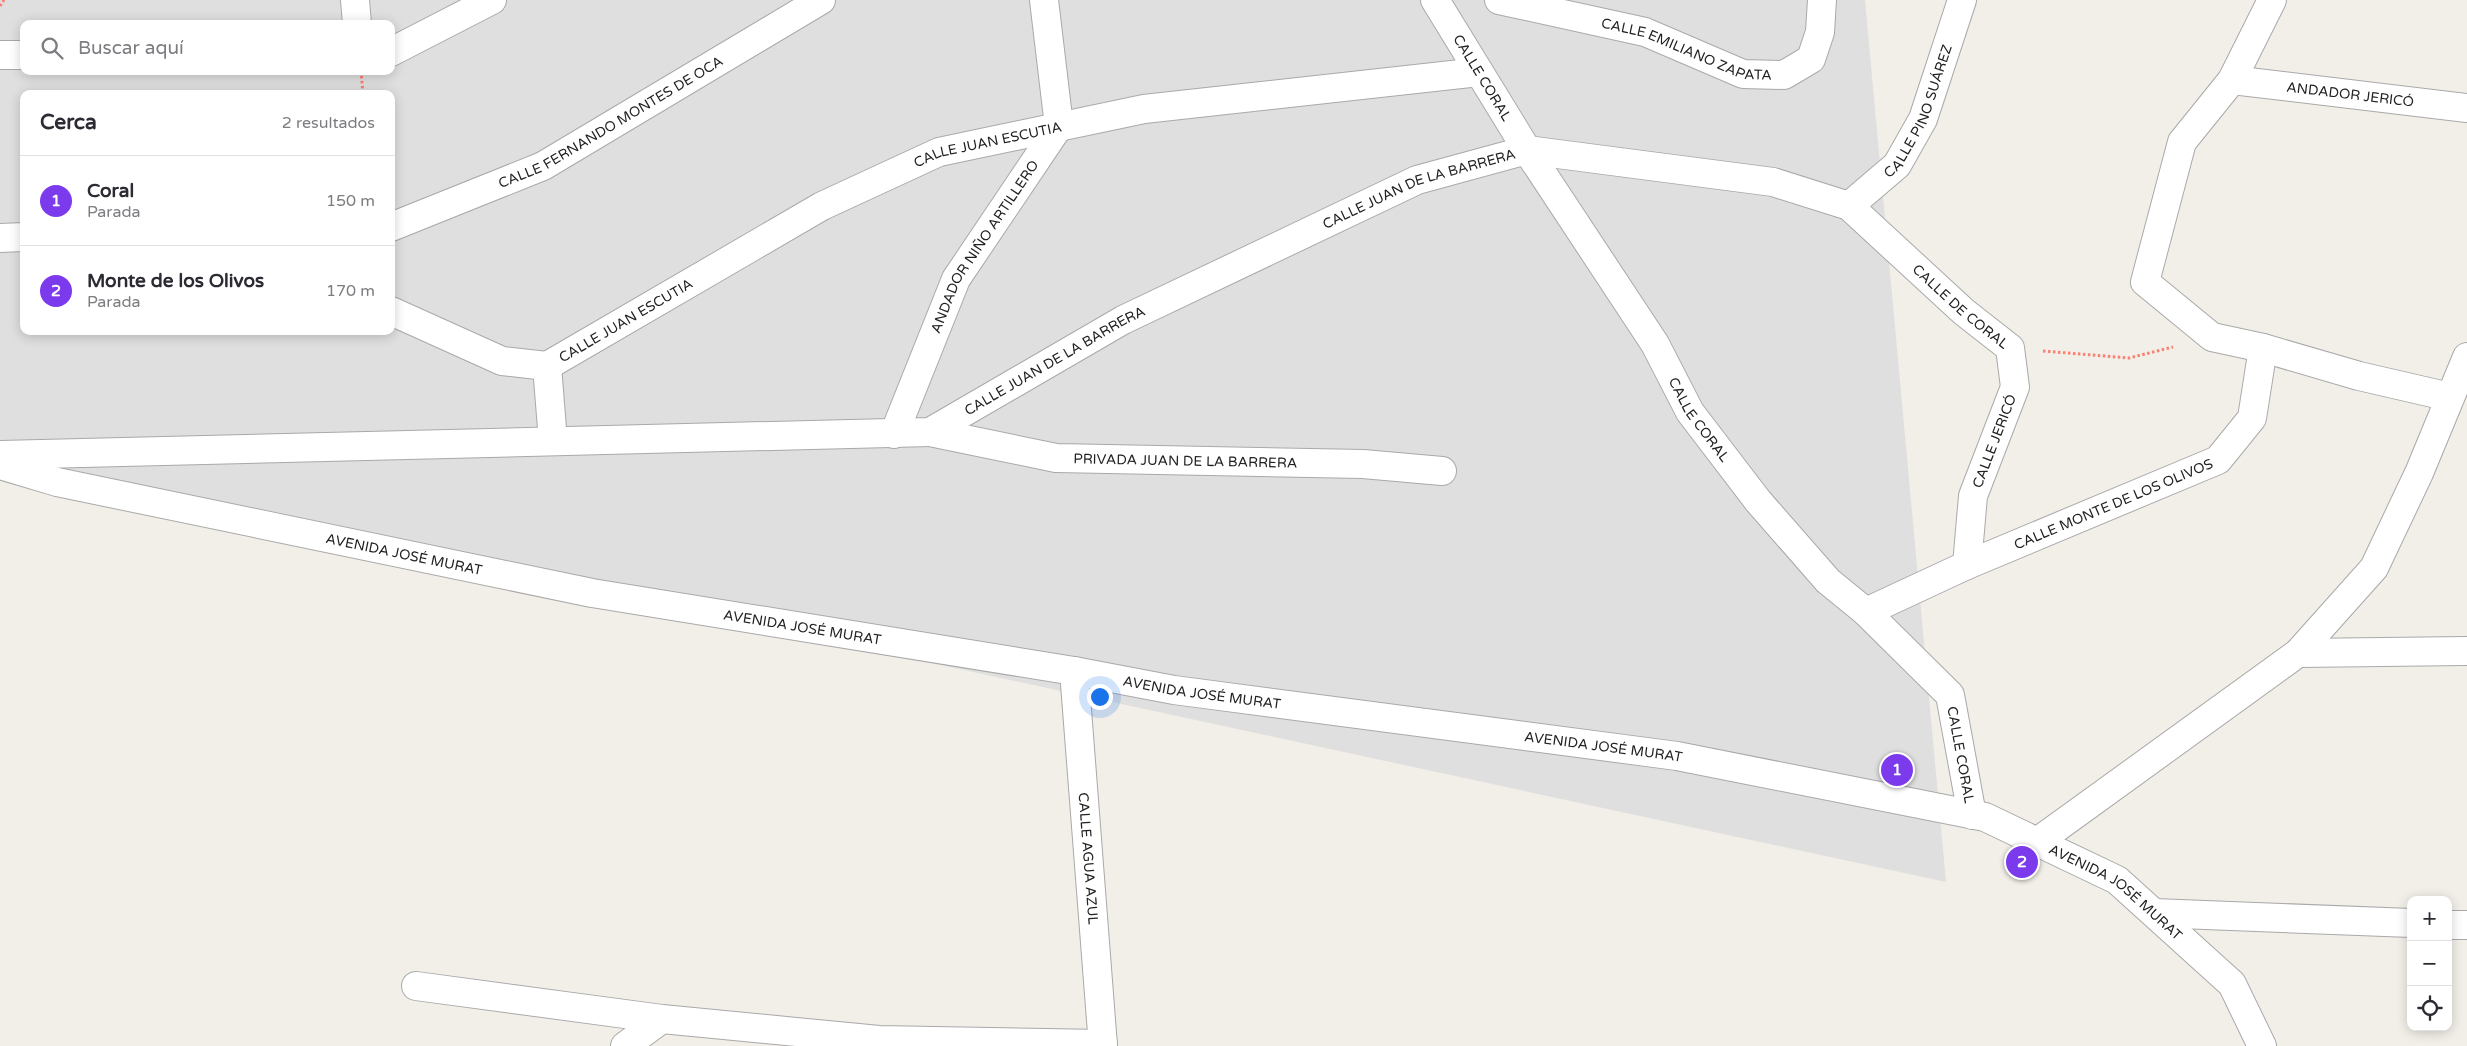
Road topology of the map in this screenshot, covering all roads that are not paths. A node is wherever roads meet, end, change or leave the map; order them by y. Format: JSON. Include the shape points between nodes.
{"nodes":[{"id":1,"x":355,"y":0,"type":"edge"},
{"id":2,"x":492,"y":0,"type":"edge"},
{"id":3,"x":821,"y":0,"type":"edge"},
{"id":4,"x":1044,"y":0,"type":"edge"},
{"id":5,"x":1435,"y":0,"type":"edge"},
{"id":6,"x":1499,"y":0,"type":"edge"},
{"id":7,"x":1822,"y":0,"type":"edge"},
{"id":8,"x":1962,"y":0,"type":"edge"},
{"id":9,"x":2272,"y":0,"type":"edge"},
{"id":10,"x":357,"y":20,"type":"edge"},
{"id":11,"x":395,"y":50,"type":"edge"},
{"id":12,"x":0,"y":55,"type":"edge"},
{"id":13,"x":20,"y":55,"type":"edge"},
{"id":14,"x":1479,"y":72,"type":"junction"},
{"id":15,"x":2232,"y":80,"type":"junction"},
{"id":16,"x":2467,"y":108,"type":"edge"},
{"id":17,"x":1060,"y":126,"type":"junction"},
{"id":18,"x":1527,"y":150,"type":"junction"},
{"id":19,"x":1849,"y":206,"type":"junction"},
{"id":20,"x":395,"y":225,"type":"edge"},
{"id":21,"x":20,"y":237,"type":"edge"},
{"id":22,"x":0,"y":238,"type":"edge"},
{"id":23,"x":395,"y":313,"type":"edge"},
{"id":24,"x":2010,"y":348,"type":"joint"},
{"id":25,"x":2263,"y":348,"type":"junction"},
{"id":26,"x":2467,"y":357,"type":"edge"},
{"id":27,"x":547,"y":366,"type":"junction"},
{"id":28,"x":2450,"y":396,"type":"junction"},
{"id":29,"x":930,"y":432,"type":"junction"},
{"id":30,"x":894,"y":434,"type":"junction"},
{"id":31,"x":553,"y":442,"type":"junction"},
{"id":32,"x":0,"y":455,"type":"edge"},
{"id":33,"x":0,"y":465,"type":"edge"},
{"id":34,"x":1442,"y":471,"type":"dead end"},
{"id":35,"x":1967,"y":565,"type":"junction"},
{"id":36,"x":1866,"y":612,"type":"junction"},
{"id":37,"x":2467,"y":651,"type":"edge"},
{"id":38,"x":2298,"y":653,"type":"junction"},
{"id":39,"x":1074,"y":671,"type":"junction"},
{"id":40,"x":1972,"y":815,"type":"junction"},
{"id":41,"x":2037,"y":842,"type":"junction"},
{"id":42,"x":2154,"y":913,"type":"junction"},
{"id":43,"x":2407,"y":923,"type":"edge"},
{"id":44,"x":2452,"y":925,"type":"edge"},
{"id":45,"x":2467,"y":925,"type":"edge"},
{"id":46,"x":416,"y":986,"type":"dead end"},
{"id":47,"x":662,"y":1019,"type":"junction"},
{"id":48,"x":1103,"y":1045,"type":"edge"},
{"id":49,"x":625,"y":1046,"type":"edge"},
{"id":50,"x":2262,"y":1046,"type":"edge"}],
"edges":[{"from":1,"to":10,"type":"street"},
{"from":2,"to":11,"type":"street"},
{"from":3,"to":20,"type":"street","name":"CALLE FERNANDO MONTES DE OCA","via":[[543,166]]},
{"from":4,"to":17,"type":"street"},
{"from":5,"to":14,"type":"street","name":"CALLE CORAL"},
{"from":6,"to":7,"type":"street","name":"CALLE EMILIANO ZAPATA","via":[[1645,32],[1743,74],[1784,75],[1811,59],[1820,32]]},
{"from":8,"to":19,"type":"street","name":"CALLE PINO SUÁREZ","via":[[1918,126],[1897,165]]},
{"from":9,"to":15,"type":"street"},
{"from":12,"to":13,"type":"street"},
{"from":14,"to":17,"type":"street","name":"CALLE JUAN ESCUTIA","via":[[1144,109]]},
{"from":14,"to":18,"type":"street","name":"CALLE CORAL"},
{"from":15,"to":16,"type":"street","name":"ANDADOR JERICÓ"},
{"from":15,"to":25,"type":"street","via":[[2182,142],[2146,282],[2212,337]]},
{"from":17,"to":27,"type":"street","name":"CALLE JUAN ESCUTIA","via":[[939,152],[822,206]]},
{"from":17,"to":30,"type":"street","name":"ANDADOR NIÑO ARTILLERO","via":[[956,279]]},
{"from":18,"to":19,"type":"street","via":[[1773,182]]},
{"from":18,"to":29,"type":"street","name":"CALLE JUAN DE LA BARRERA","via":[[1418,180],[1122,320]]},
{"from":18,"to":36,"type":"street","name":"CALLE CORAL","via":[[1655,344],[1690,412],[1758,500],[1822,574]]},
{"from":19,"to":24,"type":"street","name":"CALLE DE CORAL","via":[[1964,312]]},
{"from":21,"to":22,"type":"street"},
{"from":23,"to":27,"type":"street","name":"CALLE JUAN ESCUTIA","via":[[502,361]]},
{"from":24,"to":35,"type":"street","name":"CALLE JERICÓ","via":[[2015,387],[1973,496]]},
{"from":25,"to":28,"type":"street","via":[[2359,376]]},
{"from":25,"to":35,"type":"street","name":"CALLE MONTE DE LOS OLIVOS","via":[[2252,418],[2218,460]]},
{"from":26,"to":28,"type":"street"},
{"from":27,"to":31,"type":"street","name":"CALLE JUAN ESCUTIA"},
{"from":28,"to":38,"type":"street","via":[[2419,473],[2374,568]]},
{"from":29,"to":30,"type":"street","name":"CALLE JUAN DE LA BARRERA"},
{"from":29,"to":34,"type":"street","name":"PRIVADA JUAN DE LA BARRERA","via":[[1056,458],[1363,464]]},
{"from":30,"to":31,"type":"street","name":"CALLE JUAN DE LA BARRERA"},
{"from":31,"to":32,"type":"street","name":"CALLE JUAN DE LA BARRERA"},
{"from":33,"to":39,"type":"street","name":"AVENIDA JOSÉ MURAT","via":[[57,482],[592,593]]},
{"from":35,"to":36,"type":"street","name":"CALLE MONTE DE LOS OLIVOS"},
{"from":36,"to":40,"type":"street","name":"CALLE CORAL","via":[[1950,695]]},
{"from":37,"to":38,"type":"street"},
{"from":38,"to":41,"type":"street"},
{"from":39,"to":40,"type":"street","name":"AVENIDA JOSÉ MURAT","via":[[1174,690],[1677,756]]},
{"from":39,"to":48,"type":"street","name":"CALLE AGUA AZUL"},
{"from":40,"to":41,"type":"street","name":"AVENIDA JOSÉ MURAT","via":[[1985,817]]},
{"from":41,"to":42,"type":"street","name":"AVENIDA JOSÉ MURAT","via":[[2117,880]]},
{"from":42,"to":43,"type":"street"},
{"from":42,"to":50,"type":"street","name":"AVENIDA JOSÉ MURAT","via":[[2232,984]]},
{"from":44,"to":45,"type":"street"},
{"from":46,"to":47,"type":"street"},
{"from":47,"to":48,"type":"street","via":[[879,1040]]},
{"from":47,"to":49,"type":"street"}]}
